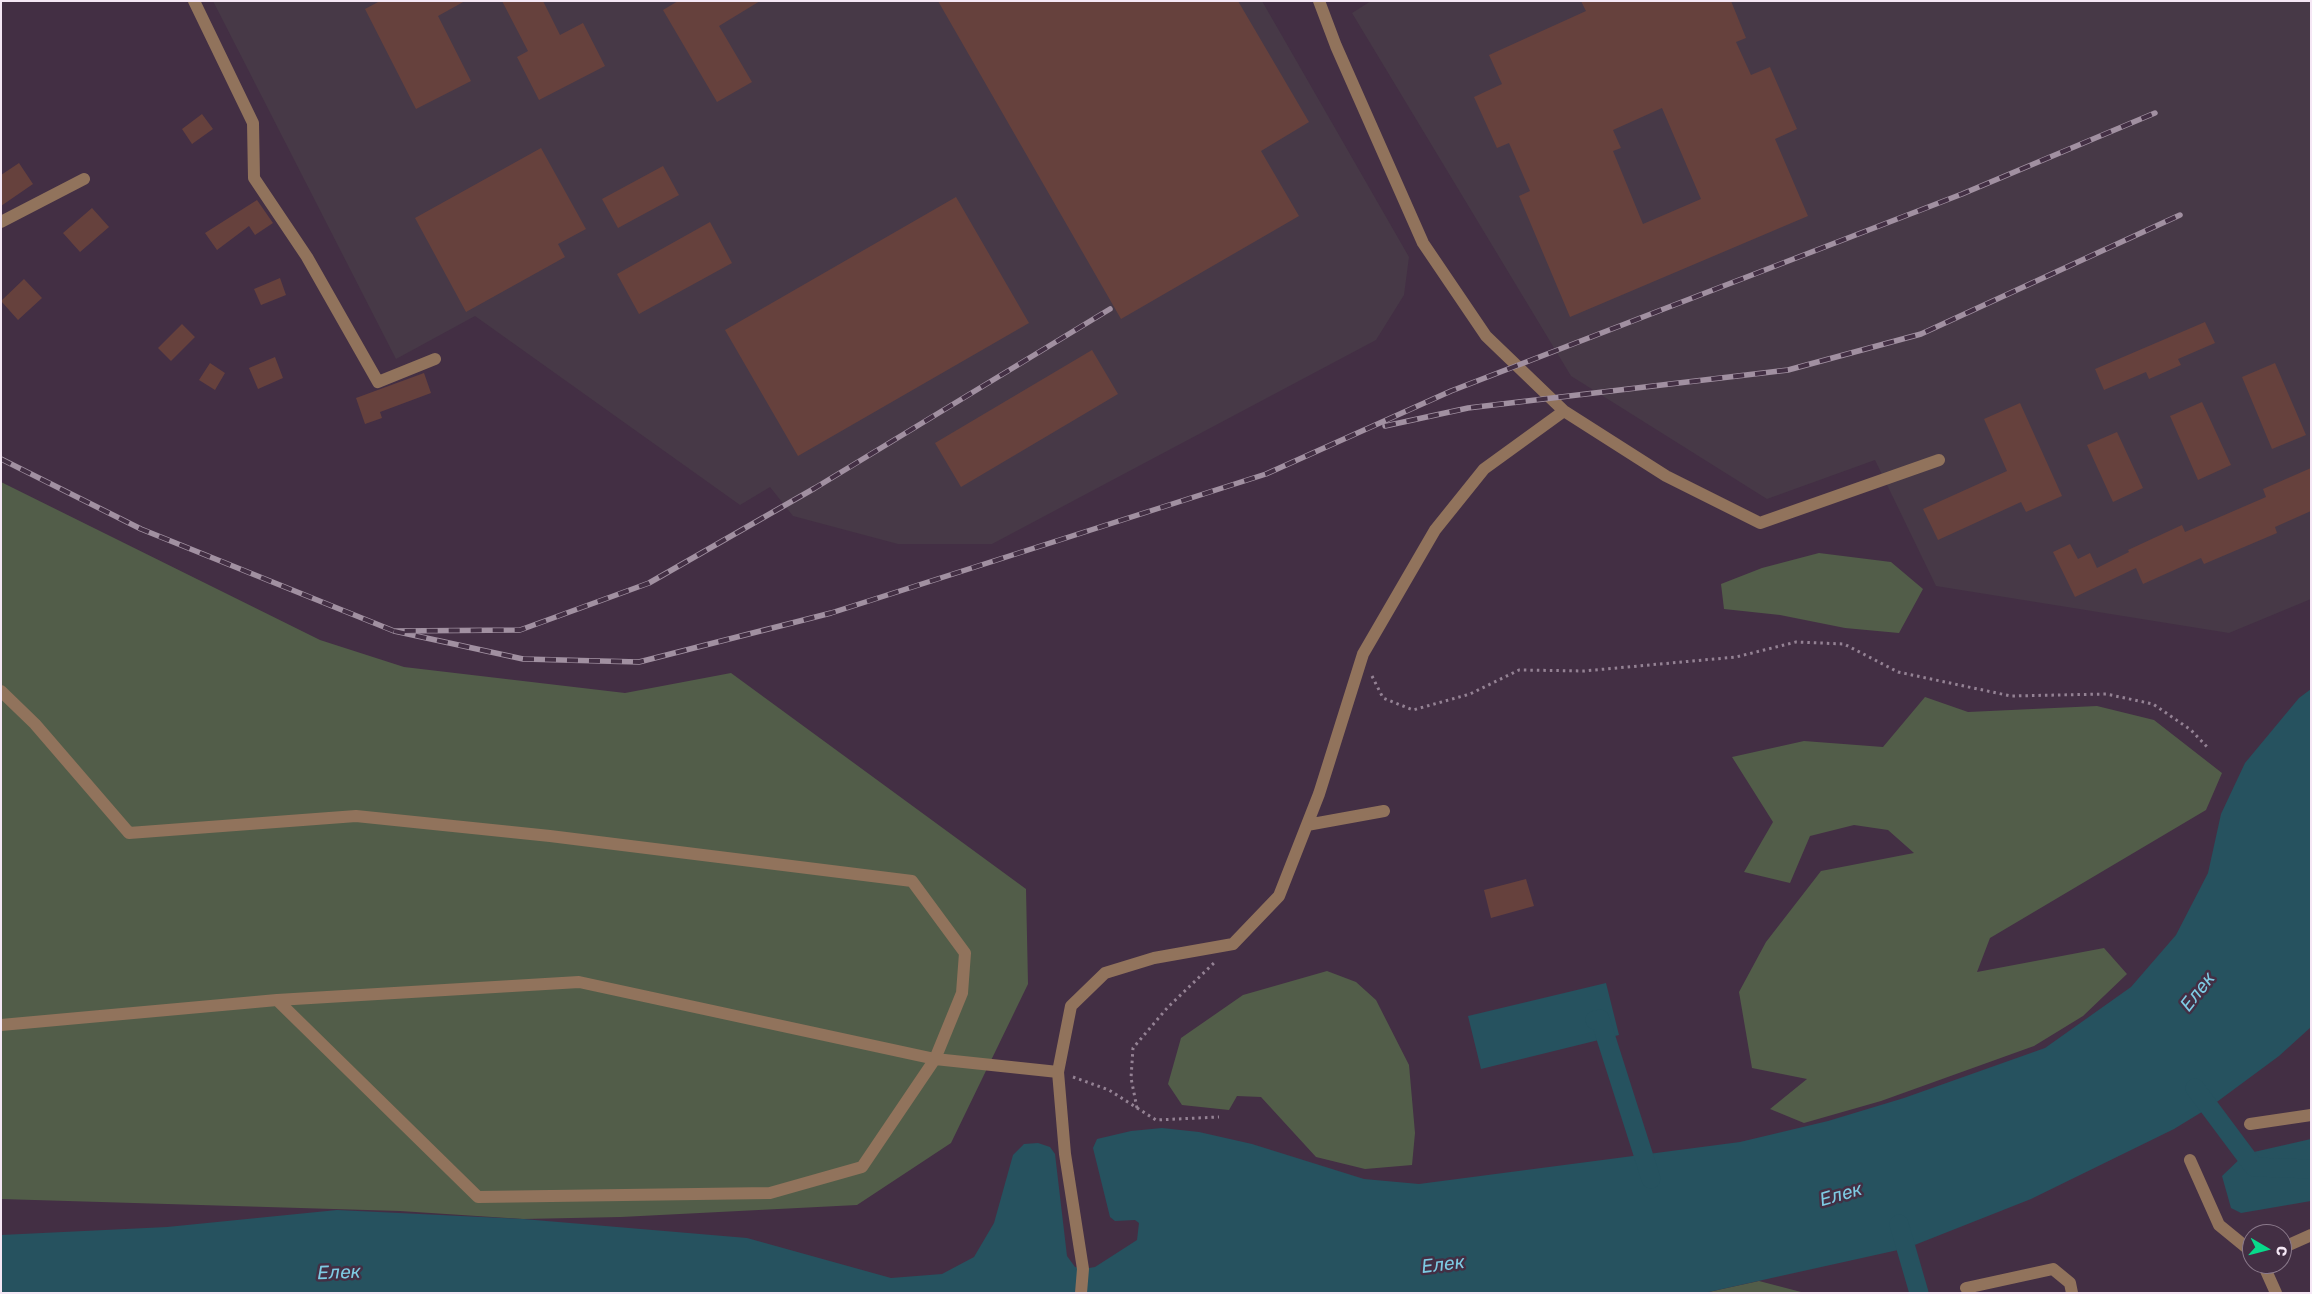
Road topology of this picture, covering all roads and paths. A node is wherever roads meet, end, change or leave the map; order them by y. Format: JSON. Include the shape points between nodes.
{"nodes":[{"id":1,"x":194,"y":1,"type":"edge"},
{"id":2,"x":1319,"y":1,"type":"edge"},
{"id":3,"x":84,"y":179,"type":"dead end"},
{"id":4,"x":1,"y":222,"type":"edge"},
{"id":5,"x":436,"y":359,"type":"dead end"},
{"id":6,"x":1564,"y":411,"type":"junction"},
{"id":7,"x":1939,"y":460,"type":"dead end"},
{"id":8,"x":1363,"y":654,"type":"junction"},
{"id":9,"x":1,"y":691,"type":"edge"},
{"id":10,"x":2209,"y":749,"type":"dead end"},
{"id":11,"x":1384,"y":811,"type":"dead end"},
{"id":12,"x":1307,"y":825,"type":"junction"},
{"id":13,"x":1233,"y":944,"type":"junction"},
{"id":14,"x":277,"y":1000,"type":"junction"},
{"id":15,"x":1,"y":1025,"type":"edge"},
{"id":16,"x":935,"y":1059,"type":"junction"},
{"id":17,"x":1058,"y":1072,"type":"junction"},
{"id":18,"x":1137,"y":1108,"type":"junction"},
{"id":19,"x":2311,"y":1115,"type":"edge"},
{"id":20,"x":1219,"y":1117,"type":"dead end"},
{"id":21,"x":2250,"y":1124,"type":"dead end"},
{"id":22,"x":2190,"y":1160,"type":"dead end"},
{"id":23,"x":2311,"y":1235,"type":"edge"},
{"id":24,"x":2242,"y":1244,"type":"edge"},
{"id":25,"x":2292,"y":1244,"type":"edge"},
{"id":26,"x":2267,"y":1274,"type":"edge"},
{"id":27,"x":1966,"y":1288,"type":"dead end"},
{"id":28,"x":1082,"y":1293,"type":"edge"},
{"id":29,"x":2072,"y":1293,"type":"edge"},
{"id":30,"x":2276,"y":1293,"type":"edge"}],
"edges":[{"from":1,"to":5,"type":"street","via":[[253,123],[254,178],[307,257],[378,382]]},
{"from":2,"to":6,"type":"street","via":[[1423,243],[1486,336]]},
{"from":3,"to":4,"type":"street"},
{"from":6,"to":7,"type":"street","via":[[1666,476],[1760,523]]},
{"from":6,"to":8,"type":"street","via":[[1484,469],[1435,530]]},
{"from":8,"to":10,"type":"path","via":[[1383,698],[1413,710],[1470,694],[1518,670],[1584,671],[1736,656],[1796,642],[1844,644],[1898,672],[2011,696],[2106,694],[2153,704],[2192,730]]},
{"from":8,"to":12,"type":"street"},
{"from":9,"to":16,"type":"street","via":[[35,724],[129,833],[356,816],[550,836],[912,881],[965,953],[962,994]]},
{"from":11,"to":12,"type":"street"},
{"from":12,"to":13,"type":"street","via":[[1279,896]]},
{"from":13,"to":17,"type":"street","via":[[1154,958],[1104,973],[1071,1006]]},
{"from":13,"to":18,"type":"path","via":[[1168,1006],[1133,1048],[1131,1078]]},
{"from":14,"to":15,"type":"street"},
{"from":14,"to":16,"type":"street","via":[[578,982]]},
{"from":14,"to":16,"type":"street","via":[[478,1197],[770,1193],[862,1167]]},
{"from":16,"to":17,"type":"street"},
{"from":17,"to":18,"type":"path","via":[[1109,1090]]},
{"from":17,"to":28,"type":"street","via":[[1065,1154],[1083,1269]]},
{"from":18,"to":20,"type":"path","via":[[1156,1120]]},
{"from":19,"to":21,"type":"street"},
{"from":22,"to":24,"type":"street","via":[[2219,1225]]},
{"from":23,"to":25,"type":"street"},
{"from":26,"to":30,"type":"street"},
{"from":27,"to":29,"type":"street","via":[[2053,1269],[2070,1283]]}]}
